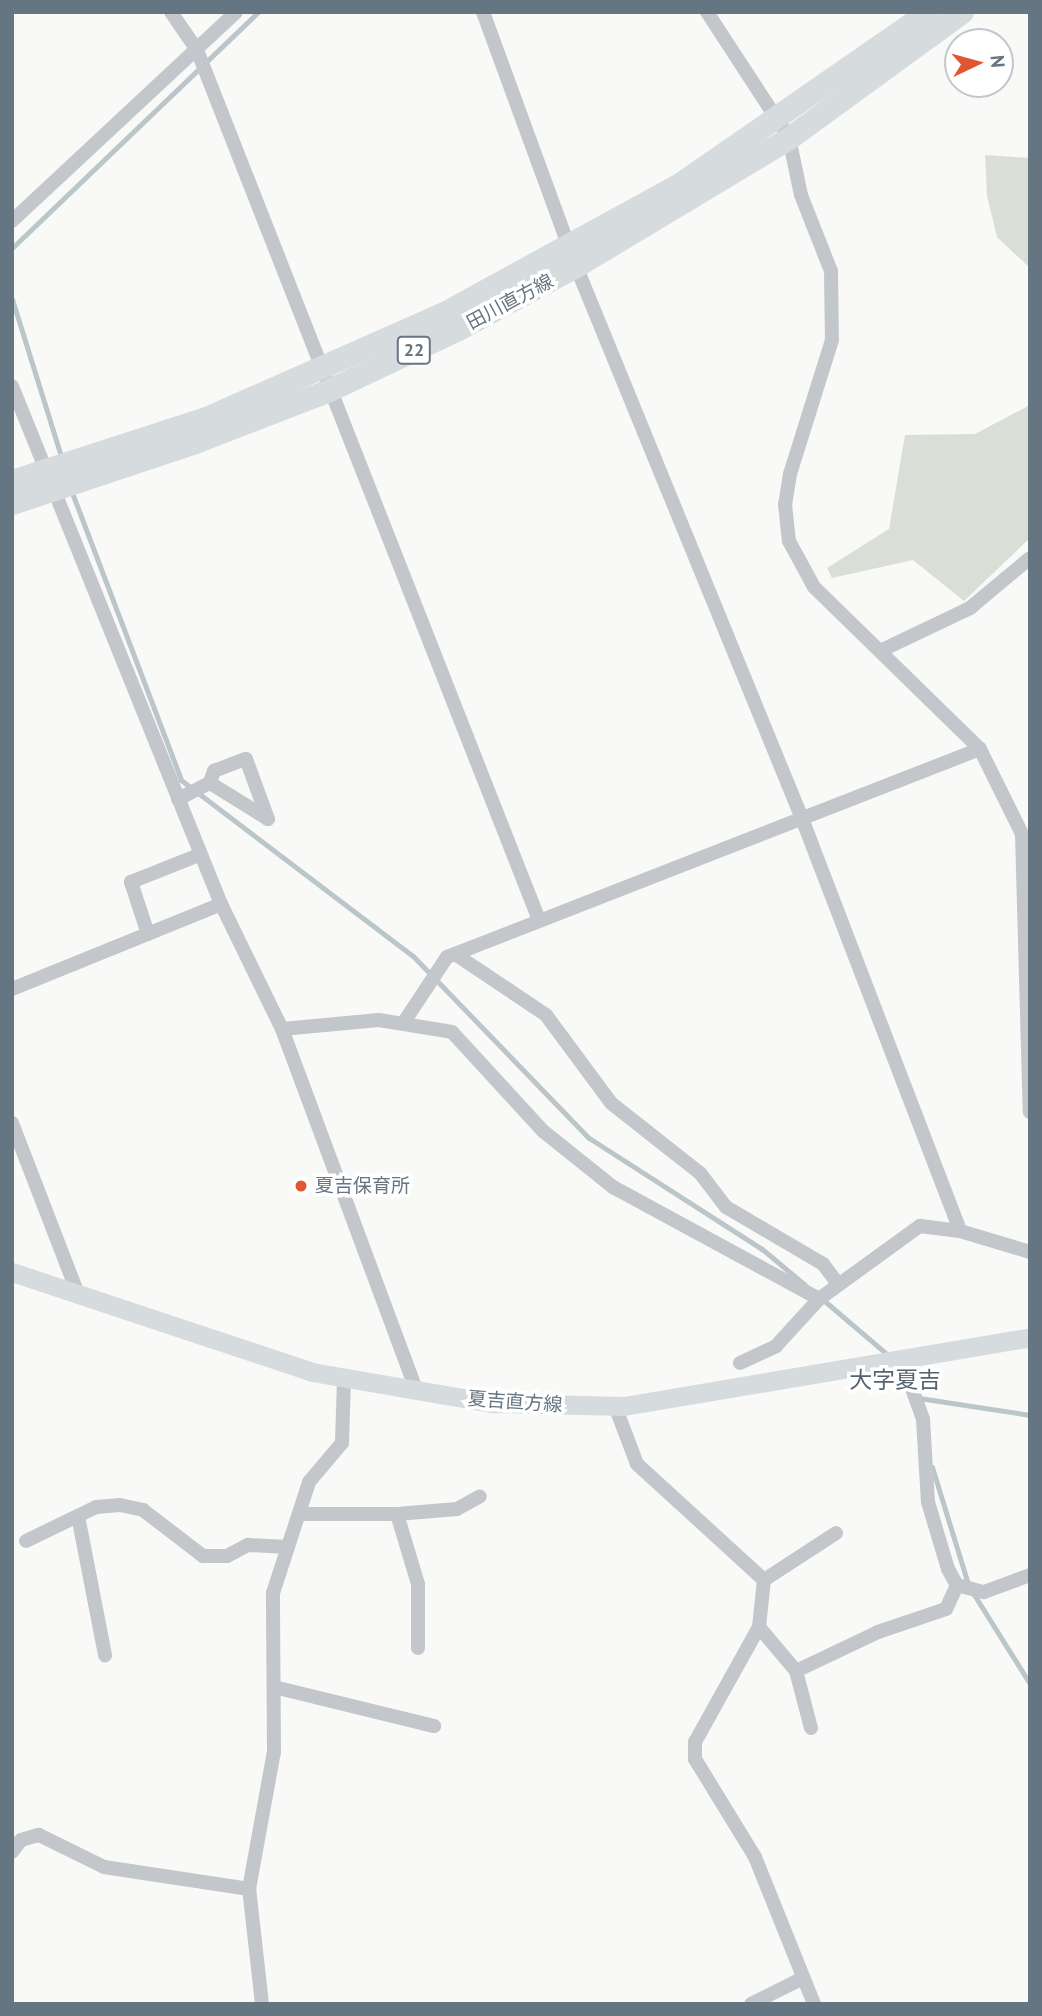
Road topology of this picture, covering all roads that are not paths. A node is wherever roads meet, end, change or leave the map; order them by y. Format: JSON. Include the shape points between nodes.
{"nodes":[{"id":1,"x":171,"y":12,"type":"edge"},
{"id":2,"x":236,"y":12,"type":"edge"},
{"id":3,"x":483,"y":12,"type":"edge"},
{"id":4,"x":707,"y":12,"type":"edge"},
{"id":5,"x":928,"y":12,"type":"edge"},
{"id":6,"x":962,"y":12,"type":"edge"},
{"id":7,"x":197,"y":50,"type":"junction"},
{"id":8,"x":777,"y":117,"type":"junction"},
{"id":9,"x":789,"y":138,"type":"junction"},
{"id":10,"x":12,"y":221,"type":"edge"},
{"id":11,"x":574,"y":257,"type":"junction"},
{"id":12,"x":325,"y":380,"type":"junction"},
{"id":13,"x":12,"y":386,"type":"edge"},
{"id":14,"x":12,"y":481,"type":"edge"},
{"id":15,"x":50,"y":482,"type":"junction"},
{"id":16,"x":12,"y":503,"type":"edge"},
{"id":17,"x":1030,"y":558,"type":"edge"},
{"id":18,"x":882,"y":650,"type":"junction"},
{"id":19,"x":980,"y":749,"type":"junction"},
{"id":20,"x":210,"y":783,"type":"junction"},
{"id":21,"x":178,"y":799,"type":"junction"},
{"id":22,"x":801,"y":816,"type":"junction"},
{"id":23,"x":201,"y":854,"type":"junction"},
{"id":24,"x":221,"y":904,"type":"junction"},
{"id":25,"x":539,"y":920,"type":"junction"},
{"id":26,"x":148,"y":934,"type":"junction"},
{"id":27,"x":455,"y":954,"type":"junction"},
{"id":28,"x":12,"y":989,"type":"edge"},
{"id":29,"x":404,"y":1022,"type":"junction"},
{"id":30,"x":282,"y":1029,"type":"junction"},
{"id":31,"x":1030,"y":1112,"type":"edge"},
{"id":32,"x":12,"y":1123,"type":"edge"},
{"id":33,"x":960,"y":1231,"type":"junction"},
{"id":34,"x":1030,"y":1252,"type":"edge"},
{"id":35,"x":12,"y":1272,"type":"edge"},
{"id":36,"x":839,"y":1284,"type":"junction"},
{"id":37,"x":78,"y":1294,"type":"junction"},
{"id":38,"x":819,"y":1299,"type":"junction"},
{"id":39,"x":1030,"y":1337,"type":"edge"},
{"id":40,"x":901,"y":1358,"type":"junction"},
{"id":41,"x":740,"y":1363,"type":"dead end"},
{"id":42,"x":344,"y":1378,"type":"junction"},
{"id":43,"x":416,"y":1392,"type":"junction"},
{"id":44,"x":615,"y":1406,"type":"junction"},
{"id":45,"x":480,"y":1496,"type":"dead end"},
{"id":46,"x":299,"y":1514,"type":"junction"},
{"id":47,"x":397,"y":1514,"type":"junction"},
{"id":48,"x":78,"y":1516,"type":"junction"},
{"id":49,"x":836,"y":1533,"type":"dead end"},
{"id":50,"x":26,"y":1541,"type":"dead end"},
{"id":51,"x":288,"y":1547,"type":"junction"},
{"id":52,"x":1030,"y":1575,"type":"edge"},
{"id":53,"x":764,"y":1580,"type":"junction"},
{"id":54,"x":957,"y":1586,"type":"junction"},
{"id":55,"x":760,"y":1626,"type":"junction"},
{"id":56,"x":418,"y":1648,"type":"dead end"},
{"id":57,"x":105,"y":1655,"type":"dead end"},
{"id":58,"x":796,"y":1671,"type":"junction"},
{"id":59,"x":274,"y":1687,"type":"junction"},
{"id":60,"x":433,"y":1726,"type":"dead end"},
{"id":61,"x":811,"y":1728,"type":"dead end"},
{"id":62,"x":12,"y":1852,"type":"edge"},
{"id":63,"x":248,"y":1889,"type":"junction"},
{"id":64,"x":802,"y":1979,"type":"junction"},
{"id":65,"x":262,"y":2004,"type":"edge"},
{"id":66,"x":751,"y":2004,"type":"edge"},
{"id":67,"x":814,"y":2004,"type":"edge"}],
"edges":[{"from":1,"to":7,"type":"street"},
{"from":2,"to":7,"type":"street"},
{"from":3,"to":11,"type":"street"},
{"from":4,"to":8,"type":"street"},
{"from":5,"to":8,"type":"main road","name":"田川直方線","number":"22"},
{"from":6,"to":9,"type":"main road","name":"田川直方線","number":"22"},
{"from":7,"to":10,"type":"street"},
{"from":7,"to":12,"type":"street"},
{"from":8,"to":9,"type":"street"},
{"from":8,"to":11,"type":"main road","name":"田川直方線","number":"22"},
{"from":9,"to":11,"type":"main road","name":"田川直方線","number":"22"},
{"from":9,"to":18,"type":"street","via":[[801,195],[831,271],[832,340],[790,474],[785,504],[789,541],[814,587]]},
{"from":11,"to":12,"type":"main road","name":"田川直方線","number":"22"},
{"from":11,"to":22,"type":"street"},
{"from":12,"to":15,"type":"main road","name":"田川直方線","number":"22"},
{"from":12,"to":25,"type":"street"},
{"from":13,"to":15,"type":"street"},
{"from":14,"to":15,"type":"main road","name":"田川直方線","number":"22"},
{"from":15,"to":16,"type":"main road","name":"田川直方線","number":"22"},
{"from":15,"to":21,"type":"street"},
{"from":17,"to":18,"type":"street","via":[[970,608]]},
{"from":18,"to":19,"type":"street"},
{"from":19,"to":22,"type":"street"},
{"from":19,"to":31,"type":"street","via":[[1022,834]]},
{"from":20,"to":20,"type":"street","via":[[214,771],[246,759],[268,819]]},
{"from":20,"to":21,"type":"street"},
{"from":21,"to":23,"type":"street"},
{"from":22,"to":25,"type":"street"},
{"from":22,"to":33,"type":"street"},
{"from":23,"to":24,"type":"street"},
{"from":23,"to":26,"type":"street","via":[[131,882]]},
{"from":24,"to":26,"type":"street"},
{"from":24,"to":30,"type":"street"},
{"from":25,"to":27,"type":"street"},
{"from":26,"to":28,"type":"street"},
{"from":27,"to":29,"type":"street"},
{"from":27,"to":36,"type":"street","via":[[546,1015],[611,1103],[700,1173],[726,1207],[823,1264]]},
{"from":29,"to":30,"type":"street"},
{"from":29,"to":38,"type":"street","via":[[452,1032],[543,1130],[613,1187]]},
{"from":30,"to":43,"type":"street"},
{"from":32,"to":37,"type":"street"},
{"from":33,"to":34,"type":"street"},
{"from":33,"to":36,"type":"street","via":[[920,1226]]},
{"from":35,"to":37,"type":"main road","name":"夏吉直方線"},
{"from":36,"to":38,"type":"street"},
{"from":37,"to":42,"type":"main road","name":"夏吉直方線"},
{"from":38,"to":41,"type":"street","via":[[776,1346]]},
{"from":39,"to":40,"type":"main road","name":"夏吉直方線"},
{"from":40,"to":44,"type":"main road","name":"夏吉直方線"},
{"from":40,"to":54,"type":"street","via":[[923,1419],[928,1502]]},
{"from":42,"to":43,"type":"main road","name":"夏吉直方線"},
{"from":42,"to":46,"type":"street","via":[[342,1443],[309,1482]]},
{"from":43,"to":44,"type":"main road","name":"夏吉直方線","via":[[492,1403]]},
{"from":44,"to":53,"type":"street","via":[[637,1464]]},
{"from":45,"to":47,"type":"street","via":[[457,1508]]},
{"from":46,"to":47,"type":"street"},
{"from":46,"to":51,"type":"street"},
{"from":47,"to":56,"type":"street","via":[[418,1584]]},
{"from":48,"to":50,"type":"street"},
{"from":48,"to":51,"type":"street","via":[[96,1507],[143,1510],[203,1556],[228,1556],[248,1545]]},
{"from":48,"to":57,"type":"street"},
{"from":49,"to":53,"type":"street"},
{"from":51,"to":59,"type":"street","via":[[269,1622]]},
{"from":52,"to":54,"type":"street","via":[[984,1592]]},
{"from":53,"to":55,"type":"street"},
{"from":54,"to":58,"type":"street","via":[[946,1609],[878,1632]]},
{"from":55,"to":58,"type":"street"},
{"from":55,"to":64,"type":"street","via":[[695,1742],[695,1759],[755,1857]]},
{"from":58,"to":61,"type":"street"},
{"from":59,"to":60,"type":"street"},
{"from":59,"to":63,"type":"street","via":[[274,1752]]},
{"from":62,"to":63,"type":"street","via":[[21,1840],[39,1835],[104,1867]]},
{"from":63,"to":65,"type":"street"},
{"from":64,"to":66,"type":"street"},
{"from":64,"to":67,"type":"street"}]}
